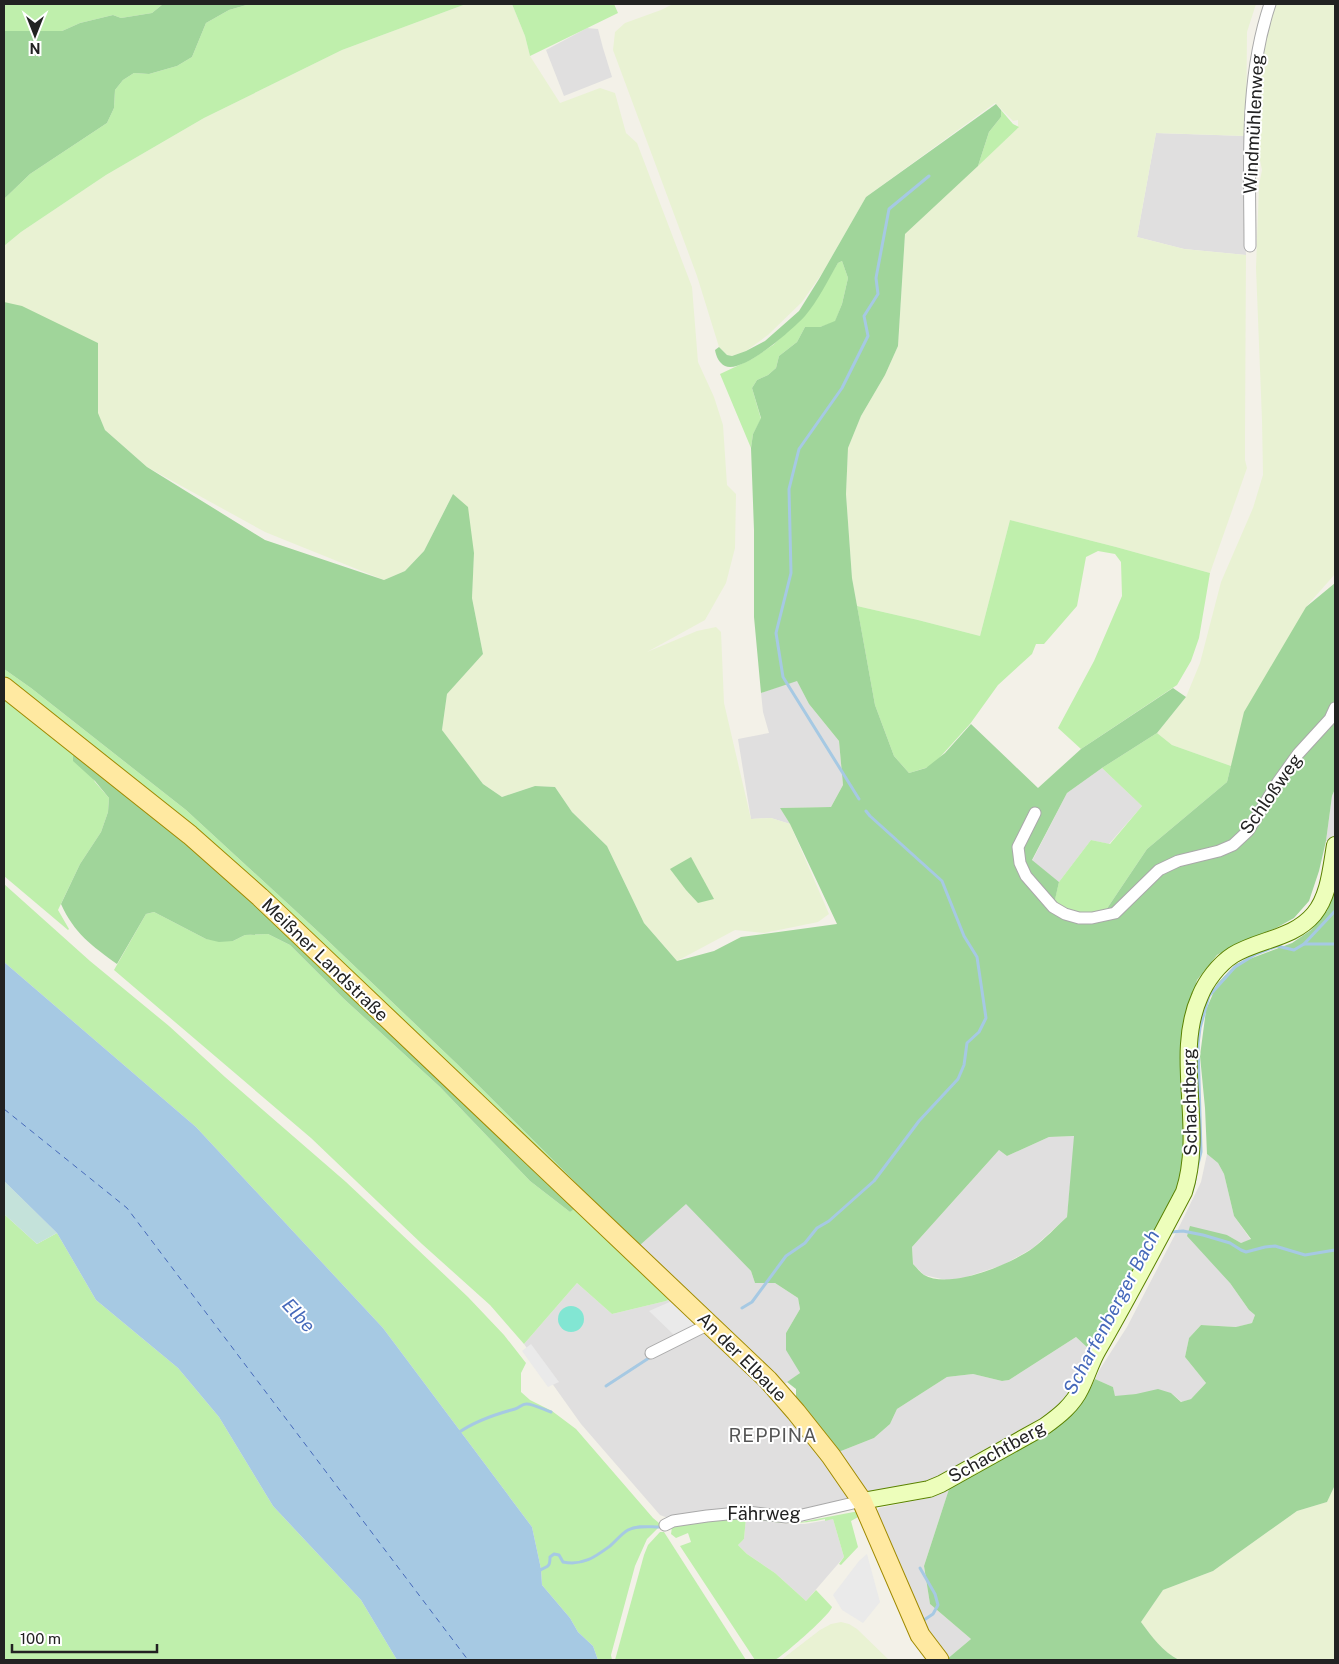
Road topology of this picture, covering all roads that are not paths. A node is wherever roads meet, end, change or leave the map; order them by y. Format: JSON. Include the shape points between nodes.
{"nodes":[{"id":1,"x":1270,"y":4,"type":"edge"},
{"id":2,"x":1250,"y":246,"type":"dead end"},
{"id":3,"x":4,"y":687,"type":"edge"},
{"id":4,"x":1335,"y":708,"type":"edge"},
{"id":5,"x":1035,"y":813,"type":"dead end"},
{"id":6,"x":1335,"y":845,"type":"edge"},
{"id":7,"x":630,"y":1250,"type":"joint"},
{"id":8,"x":710,"y":1324,"type":"junction"},
{"id":9,"x":651,"y":1353,"type":"dead end"},
{"id":10,"x":865,"y":1506,"type":"junction"},
{"id":11,"x":665,"y":1525,"type":"dead end"},
{"id":12,"x":939,"y":1660,"type":"edge"}],
"edges":[{"from":1,"to":2,"type":"street","name":"Windmühlenweg","via":[[1254,68]]},
{"from":3,"to":7,"type":"main road","name":"Meißner Landstraße","via":[[190,835],[260,897]]},
{"from":4,"to":5,"type":"street","name":"Schloßweg","via":[[1278,782],[1248,831],[1233,845],[1178,861],[1160,870],[1115,914],[1092,918],[1065,914],[1053,907],[1026,876],[1018,847]]},
{"from":6,"to":10,"type":"street","name":"Schachtberg","via":[[1326,889],[1314,914],[1300,927],[1233,955],[1218,968],[1200,996],[1190,1038],[1193,1132],[1187,1183],[1071,1405],[1045,1426],[941,1484]]},
{"from":7,"to":8,"type":"main road","name":"An der Elbaue"},
{"from":8,"to":9,"type":"street"},
{"from":8,"to":10,"type":"main road","name":"An der Elbaue","via":[[796,1412]]},
{"from":10,"to":11,"type":"street","name":"Fährweg","via":[[786,1517],[726,1513]]},
{"from":10,"to":12,"type":"main road","name":"An der Elbaue","via":[[920,1635]]}]}
